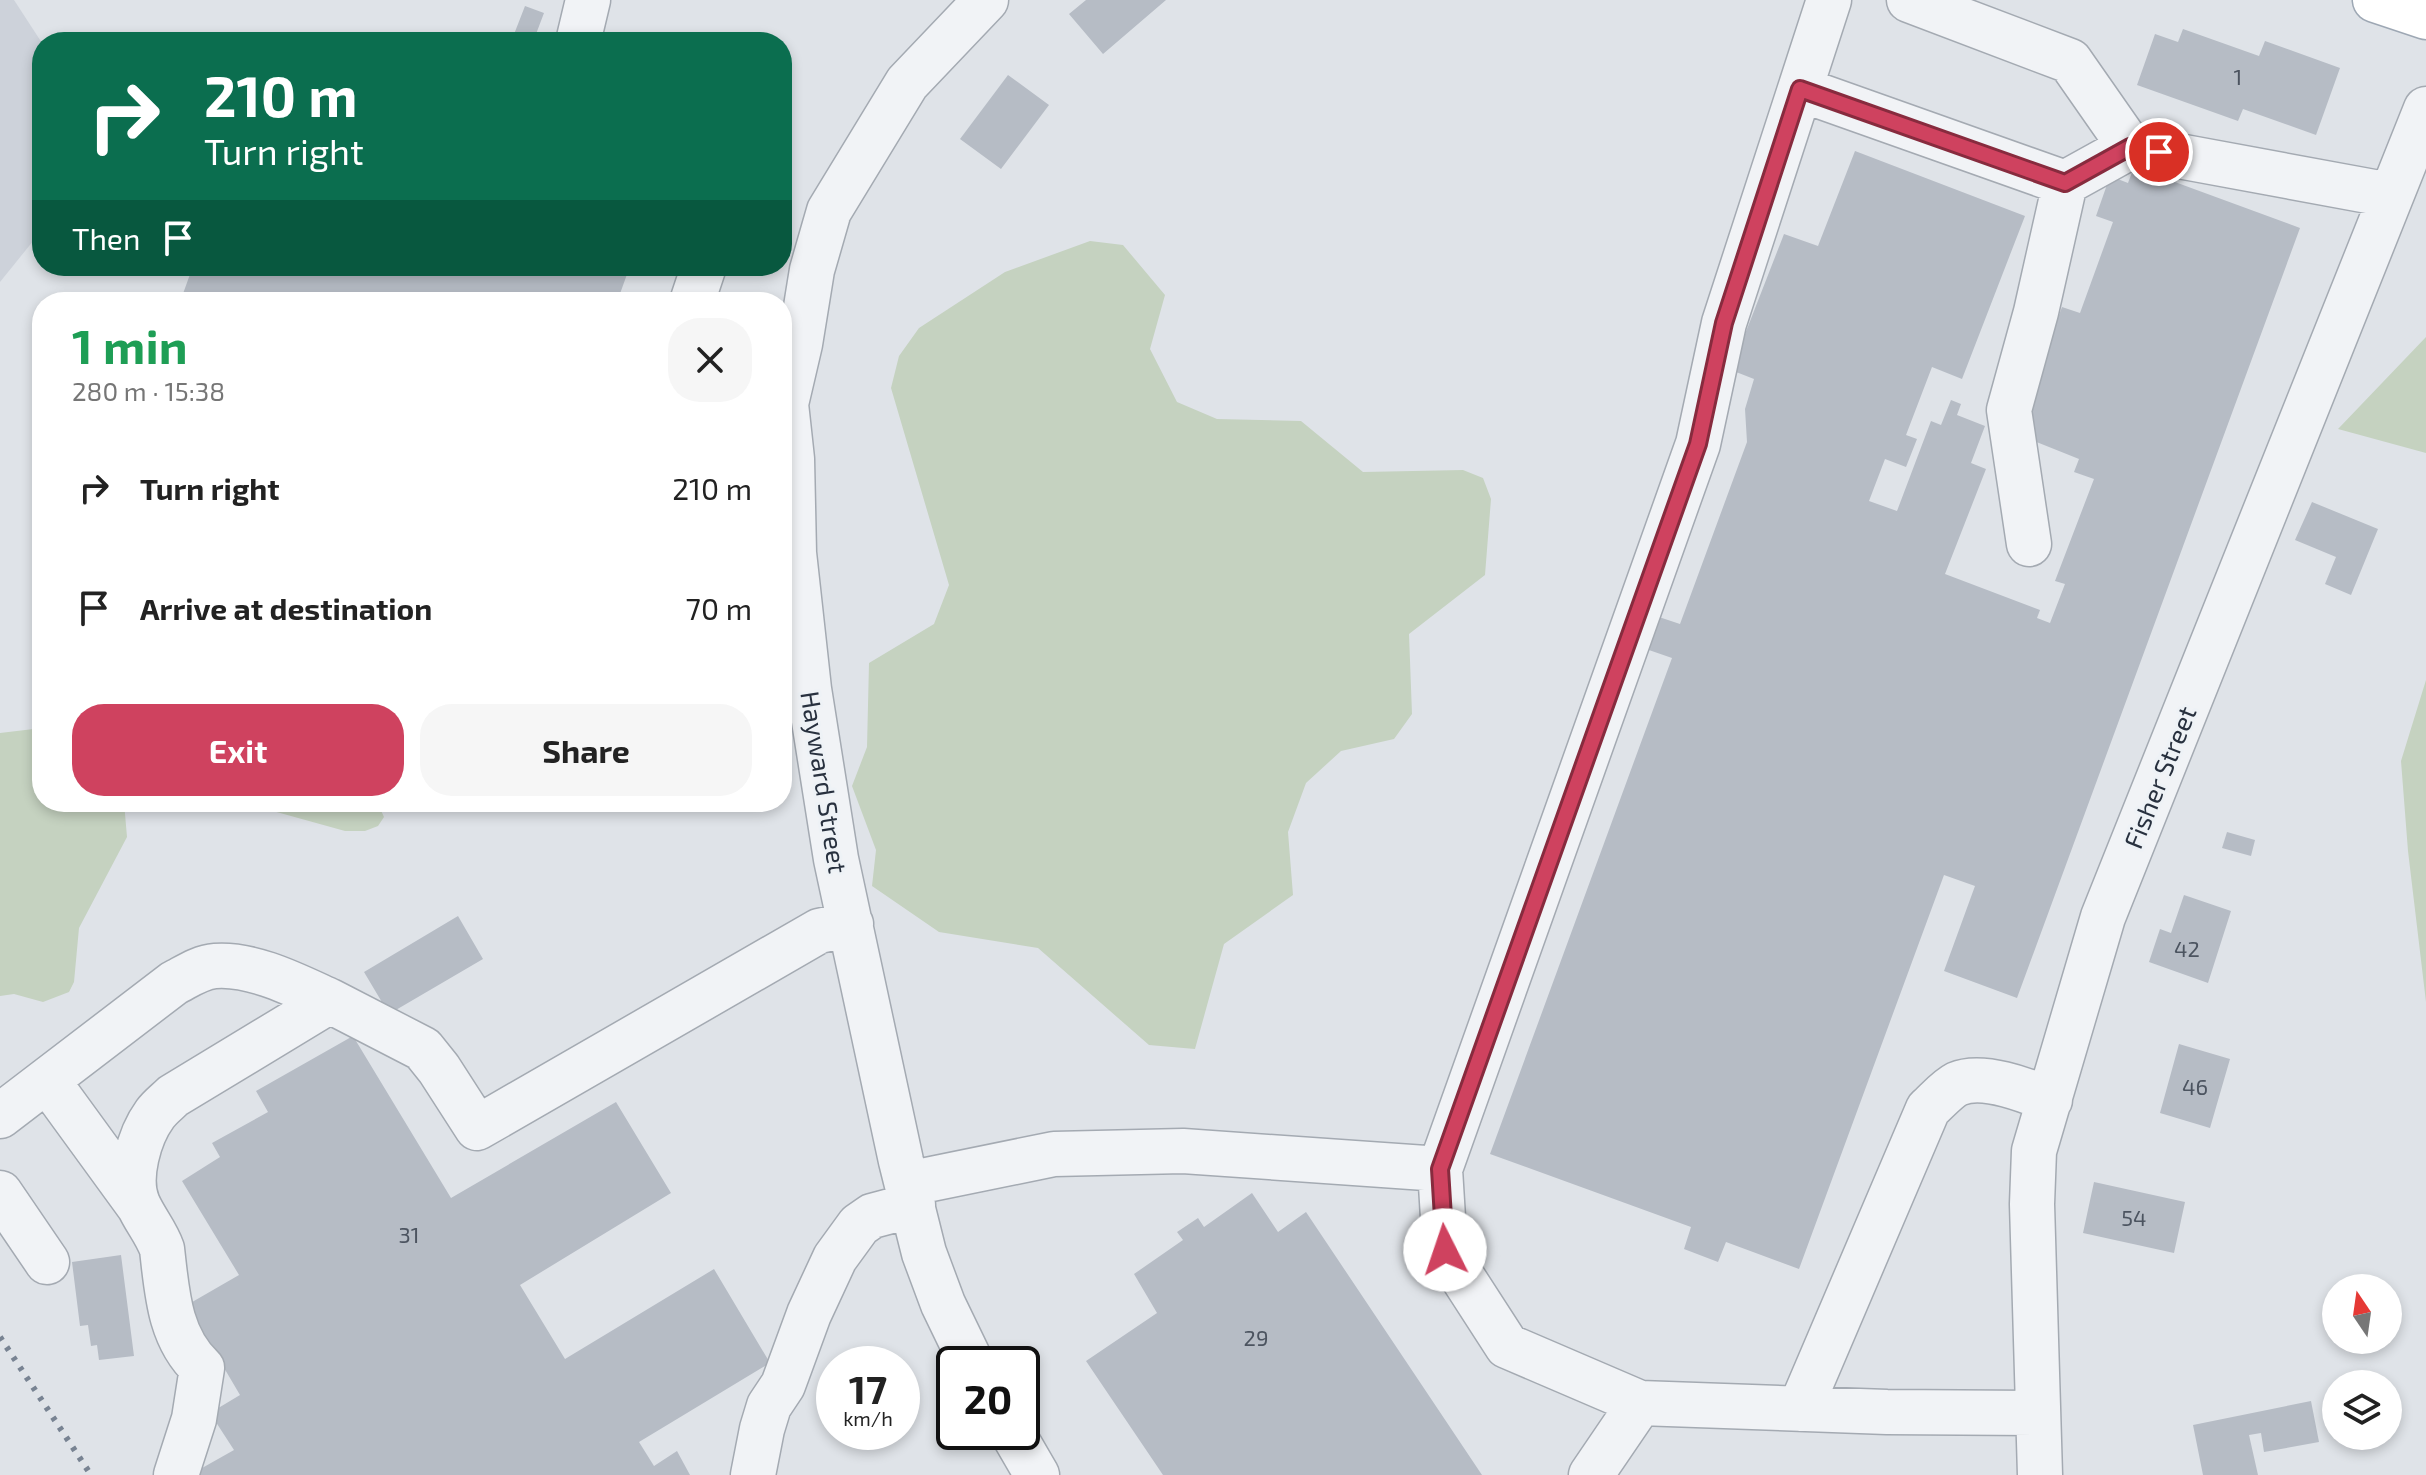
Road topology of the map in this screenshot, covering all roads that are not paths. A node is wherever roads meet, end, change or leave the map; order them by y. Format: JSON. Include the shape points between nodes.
{"nodes":[{"id":1,"x":588,"y":0,"type":"edge"},
{"id":2,"x":986,"y":0,"type":"edge"},
{"id":3,"x":1829,"y":0,"type":"edge"},
{"id":4,"x":1909,"y":0,"type":"edge"},
{"id":5,"x":2375,"y":0,"type":"edge"},
{"id":6,"x":2426,"y":17,"type":"edge"},
{"id":7,"x":580,"y":32,"type":"edge"},
{"id":8,"x":1800,"y":89,"type":"junction"},
{"id":9,"x":2426,"y":109,"type":"edge"},
{"id":10,"x":2130,"y":147,"type":"junction"},
{"id":11,"x":2065,"y":183,"type":"junction"},
{"id":12,"x":2390,"y":195,"type":"junction"},
{"id":13,"x":792,"y":378,"type":"edge"},
{"id":14,"x":792,"y":542,"type":"edge"},
{"id":15,"x":2029,"y":544,"type":"dead end"},
{"id":16,"x":851,"y":924,"type":"junction"},
{"id":17,"x":330,"y":1001,"type":"junction"},
{"id":18,"x":47,"y":1080,"type":"junction"},
{"id":19,"x":2050,"y":1100,"type":"junction"},
{"id":20,"x":0,"y":1116,"type":"edge"},
{"id":21,"x":1440,"y":1169,"type":"junction"},
{"id":22,"x":0,"y":1193,"type":"edge"},
{"id":23,"x":910,"y":1194,"type":"junction"},
{"id":24,"x":138,"y":1205,"type":"junction"},
{"id":25,"x":47,"y":1262,"type":"dead end"},
{"id":26,"x":964,"y":1346,"type":"edge"},
{"id":27,"x":1640,"y":1403,"type":"junction"},
{"id":28,"x":1800,"y":1409,"type":"junction"},
{"id":29,"x":2038,"y":1413,"type":"junction"},
{"id":30,"x":1022,"y":1450,"type":"edge"},
{"id":31,"x":176,"y":1475,"type":"edge"},
{"id":32,"x":753,"y":1475,"type":"edge"},
{"id":33,"x":1037,"y":1475,"type":"edge"},
{"id":34,"x":1591,"y":1475,"type":"edge"},
{"id":35,"x":2040,"y":1475,"type":"edge"}],
"edges":[{"from":1,"to":7,"type":"street"},
{"from":2,"to":13,"type":"street","name":"Hayward Street","via":[[907,83],[829,211]]},
{"from":3,"to":8,"type":"street"},
{"from":4,"to":10,"type":"street","via":[[2070,61]]},
{"from":5,"to":6,"type":"main road"},
{"from":8,"to":11,"type":"street"},
{"from":8,"to":21,"type":"street","via":[[1724,323],[1698,444]]},
{"from":9,"to":12,"type":"street","name":"Fisher Street"},
{"from":10,"to":11,"type":"street"},
{"from":10,"to":12,"type":"street"},
{"from":11,"to":15,"type":"street","via":[[2009,410]]},
{"from":12,"to":19,"type":"street","name":"Fisher Street","via":[[2103,917]]},
{"from":14,"to":16,"type":"street","name":"Hayward Street","via":[[809,689]]},
{"from":16,"to":17,"type":"street","via":[[819,931],[477,1128],[423,1049]]},
{"from":16,"to":23,"type":"street","name":"Hayward Street"},
{"from":17,"to":18,"type":"street","via":[[286,980],[214,966],[174,983]]},
{"from":17,"to":24,"type":"street","via":[[173,1096],[155,1113],[137,1161]]},
{"from":18,"to":20,"type":"street"},
{"from":18,"to":24,"type":"street"},
{"from":19,"to":28,"type":"street","via":[[1985,1080],[1957,1084],[1928,1109]]},
{"from":19,"to":29,"type":"street","name":"Fisher Street","via":[[2034,1151]]},
{"from":21,"to":23,"type":"street","via":[[1183,1151],[1054,1154]]},
{"from":21,"to":27,"type":"street","via":[[1445,1250],[1507,1346]]},
{"from":22,"to":25,"type":"street"},
{"from":23,"to":26,"type":"street","name":"Hayward Street","via":[[929,1269]]},
{"from":23,"to":32,"type":"street","via":[[859,1225],[835,1258],[783,1385],[769,1406]]},
{"from":24,"to":31,"type":"street","via":[[162,1249],[174,1325],[202,1368],[194,1419]]},
{"from":27,"to":28,"type":"street"},
{"from":27,"to":34,"type":"street"},
{"from":28,"to":29,"type":"street"},
{"from":29,"to":35,"type":"street","name":"Fisher Street"},
{"from":30,"to":33,"type":"street"}]}
